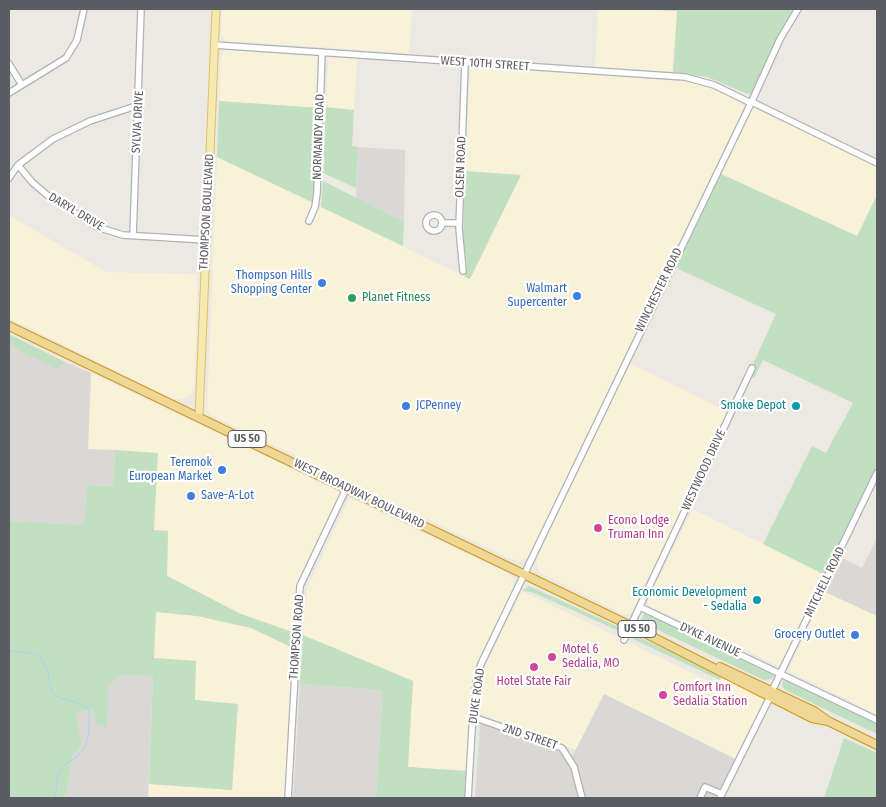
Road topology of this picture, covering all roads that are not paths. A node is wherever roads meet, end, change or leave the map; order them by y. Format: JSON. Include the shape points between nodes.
{"nodes":[{"id":1,"x":84,"y":9,"type":"edge"},
{"id":2,"x":141,"y":9,"type":"edge"},
{"id":3,"x":216,"y":9,"type":"edge"},
{"id":4,"x":798,"y":9,"type":"edge"},
{"id":5,"x":214,"y":45,"type":"junction"},
{"id":6,"x":322,"y":52,"type":"junction"},
{"id":7,"x":465,"y":63,"type":"junction"},
{"id":8,"x":9,"y":64,"type":"edge"},
{"id":9,"x":22,"y":85,"type":"junction"},
{"id":10,"x":9,"y":93,"type":"edge"},
{"id":11,"x":751,"y":103,"type":"junction"},
{"id":12,"x":139,"y":105,"type":"junction"},
{"id":13,"x":877,"y":162,"type":"edge"},
{"id":14,"x":18,"y":165,"type":"junction"},
{"id":15,"x":9,"y":178,"type":"edge"},
{"id":16,"x":309,"y":221,"type":"dead end"},
{"id":17,"x":442,"y":223,"type":"dead end"},
{"id":18,"x":459,"y":223,"type":"junction"},
{"id":19,"x":133,"y":236,"type":"junction"},
{"id":20,"x":206,"y":240,"type":"junction"},
{"id":21,"x":463,"y":271,"type":"dead end"},
{"id":22,"x":9,"y":326,"type":"edge"},
{"id":23,"x":752,"y":368,"type":"dead end"},
{"id":24,"x":199,"y":416,"type":"junction"},
{"id":25,"x":877,"y":473,"type":"edge"},
{"id":26,"x":348,"y":487,"type":"junction"},
{"id":27,"x":524,"y":574,"type":"junction"},
{"id":28,"x":640,"y":607,"type":"junction"},
{"id":29,"x":631,"y":626,"type":"junction"},
{"id":30,"x":624,"y":640,"type":"dead end"},
{"id":31,"x":781,"y":673,"type":"junction"},
{"id":32,"x":771,"y":694,"type":"junction"},
{"id":33,"x":473,"y":717,"type":"junction"},
{"id":34,"x":877,"y":720,"type":"edge"},
{"id":35,"x":877,"y":744,"type":"edge"},
{"id":36,"x":721,"y":796,"type":"edge"},
{"id":37,"x":288,"y":798,"type":"edge"},
{"id":38,"x":468,"y":798,"type":"edge"},
{"id":39,"x":582,"y":798,"type":"edge"},
{"id":40,"x":700,"y":798,"type":"edge"}],
"edges":[{"from":1,"to":9,"type":"street","via":[[81,28],[66,58]]},
{"from":2,"to":12,"type":"street","name":"SYLVIA DRIVE"},
{"from":3,"to":5,"type":"main road","name":"THOMPSON BOULEVARD"},
{"from":4,"to":11,"type":"street","name":"WINCHESTER ROAD","via":[[780,39]]},
{"from":5,"to":6,"type":"street","name":"WEST 10TH STREET"},
{"from":5,"to":20,"type":"main road","name":"THOMPSON BOULEVARD"},
{"from":6,"to":7,"type":"street","name":"WEST 10TH STREET"},
{"from":6,"to":16,"type":"street","name":"NORMANDY ROAD","via":[[317,193]]},
{"from":7,"to":11,"type":"street","name":"WEST 10TH STREET","via":[[685,77],[714,85]]},
{"from":7,"to":18,"type":"street","name":"OLSEN ROAD"},
{"from":8,"to":9,"type":"street"},
{"from":9,"to":10,"type":"street"},
{"from":11,"to":13,"type":"street","name":"WEST 10TH STREET"},
{"from":11,"to":27,"type":"street","name":"WINCHESTER ROAD"},
{"from":12,"to":14,"type":"street","via":[[75,128],[36,150]]},
{"from":12,"to":19,"type":"street","name":"SYLVIA DRIVE"},
{"from":14,"to":15,"type":"street"},
{"from":14,"to":19,"type":"street","name":"DARYL DRIVE","via":[[32,182],[71,212],[97,227]]},
{"from":17,"to":18,"type":"street"},
{"from":18,"to":21,"type":"street","name":"OLSEN ROAD"},
{"from":19,"to":20,"type":"street","name":"DARYL DRIVE"},
{"from":20,"to":24,"type":"main road","name":"THOMPSON BOULEVARD"},
{"from":22,"to":24,"type":"highway","name":"WEST BROADWAY BOULEVARD","number":"US 50"},
{"from":23,"to":28,"type":"street","name":"WESTWOOD DRIVE"},
{"from":24,"to":26,"type":"highway","name":"WEST BROADWAY BOULEVARD","number":"US 50"},
{"from":25,"to":31,"type":"street","name":"MITCHELL ROAD"},
{"from":26,"to":27,"type":"highway","name":"WEST BROADWAY BOULEVARD","number":"US 50"},
{"from":26,"to":37,"type":"street","name":"THOMPSON ROAD","via":[[300,586]]},
{"from":27,"to":29,"type":"highway","name":"WEST BROADWAY BOULEVARD","number":"US 50"},
{"from":27,"to":33,"type":"street","name":"DUKE ROAD","via":[[479,669]]},
{"from":28,"to":29,"type":"street","name":"WESTWOOD DRIVE"},
{"from":28,"to":31,"type":"street","name":"DYKE AVENUE"},
{"from":29,"to":30,"type":"street","name":"WESTWOOD DRIVE"},
{"from":29,"to":32,"type":"highway","name":"WEST BROADWAY BOULEVARD","number":"US 50","via":[[709,664],[733,671]]},
{"from":31,"to":32,"type":"street","name":"MITCHELL ROAD"},
{"from":31,"to":34,"type":"street","name":"DYKE AVENUE"},
{"from":32,"to":35,"type":"highway","name":"WEST BROADWAY BOULEVARD","number":"US 50","via":[[814,711]]},
{"from":32,"to":36,"type":"street","name":"MITCHELL ROAD"},
{"from":33,"to":38,"type":"street","name":"DUKE ROAD"},
{"from":33,"to":39,"type":"street","name":"2ND STREET","via":[[562,748],[574,767]]},
{"from":36,"to":40,"type":"street","via":[[705,787]]}]}
